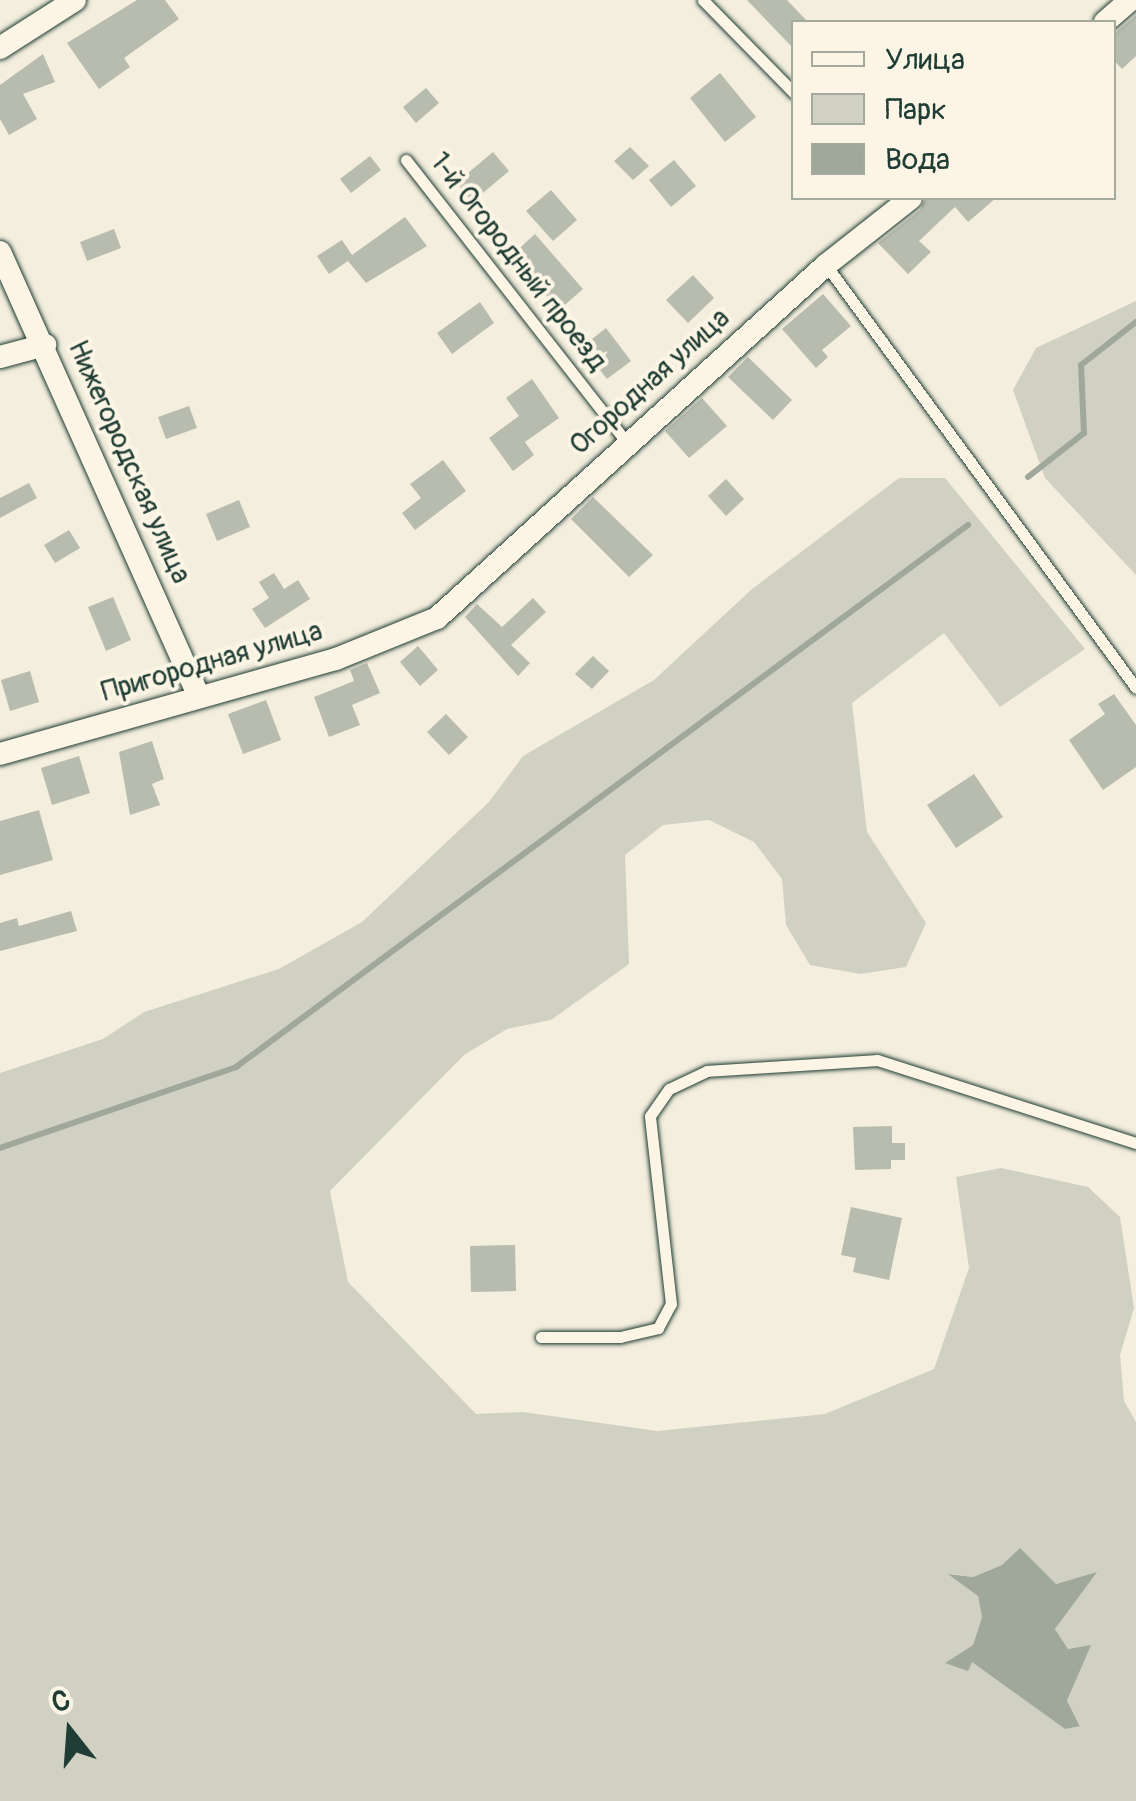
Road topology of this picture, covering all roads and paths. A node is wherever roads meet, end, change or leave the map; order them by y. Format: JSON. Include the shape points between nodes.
{"nodes":[{"id":1,"x":75,"y":0,"type":"edge"},
{"id":2,"x":703,"y":0,"type":"edge"},
{"id":3,"x":1130,"y":0,"type":"edge"},
{"id":4,"x":1107,"y":20,"type":"edge"},
{"id":5,"x":0,"y":48,"type":"edge"},
{"id":6,"x":791,"y":90,"type":"edge"},
{"id":7,"x":406,"y":160,"type":"dead end"},
{"id":8,"x":903,"y":200,"type":"edge"},
{"id":9,"x":0,"y":252,"type":"edge"},
{"id":10,"x":826,"y":265,"type":"junction"},
{"id":11,"x":45,"y":345,"type":"junction"},
{"id":12,"x":0,"y":357,"type":"edge"},
{"id":13,"x":626,"y":442,"type":"junction"},
{"id":14,"x":437,"y":618,"type":"joint"},
{"id":15,"x":1136,"y":688,"type":"edge"},
{"id":16,"x":200,"y":697,"type":"junction"},
{"id":17,"x":0,"y":754,"type":"edge"},
{"id":18,"x":1136,"y":1144,"type":"edge"},
{"id":19,"x":541,"y":1337,"type":"dead end"}],
"edges":[{"from":1,"to":5,"type":"street"},
{"from":2,"to":6,"type":"lane"},
{"from":3,"to":4,"type":"street"},
{"from":7,"to":13,"type":"lane","name":"1-й Огородный проезд"},
{"from":8,"to":10,"type":"street","name":"Огородная улица"},
{"from":9,"to":11,"type":"street","name":"Нижегородская улица"},
{"from":10,"to":13,"type":"street","name":"Огородная улица"},
{"from":10,"to":15,"type":"lane"},
{"from":11,"to":12,"type":"street"},
{"from":11,"to":16,"type":"street","name":"Нижегородская улица"},
{"from":13,"to":14,"type":"street","name":"Огородная улица"},
{"from":14,"to":16,"type":"street","name":"Пригородная улица","via":[[336,659]]},
{"from":16,"to":17,"type":"street","name":"Пригородная улица"},
{"from":18,"to":19,"type":"lane","via":[[877,1060],[707,1071],[670,1089],[650,1116],[671,1304],[658,1328],[620,1337]]}]}
